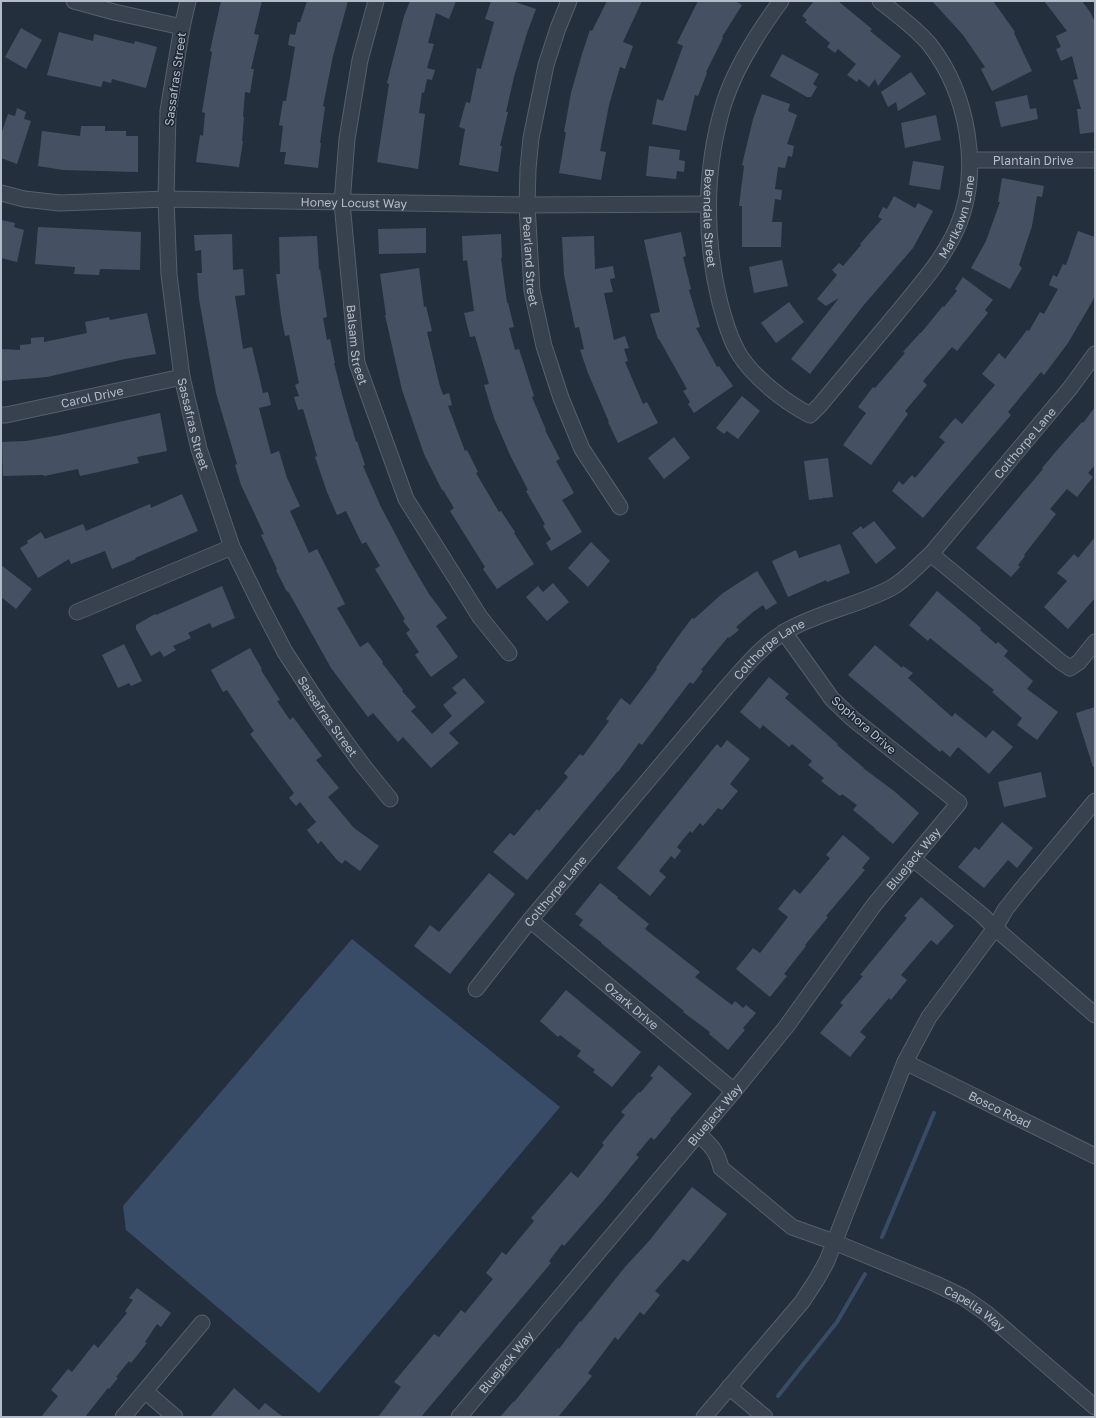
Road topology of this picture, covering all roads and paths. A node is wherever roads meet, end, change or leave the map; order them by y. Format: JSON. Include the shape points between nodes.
{"nodes":[{"id":1,"x":74,"y":1,"type":"edge"},
{"id":2,"x":188,"y":1,"type":"edge"},
{"id":3,"x":376,"y":1,"type":"edge"},
{"id":4,"x":569,"y":1,"type":"edge"},
{"id":5,"x":781,"y":1,"type":"edge"},
{"id":6,"x":880,"y":1,"type":"edge"},
{"id":7,"x":182,"y":27,"type":"junction"},
{"id":8,"x":971,"y":160,"type":"junction"},
{"id":9,"x":1095,"y":160,"type":"edge"},
{"id":10,"x":1,"y":193,"type":"edge"},
{"id":11,"x":166,"y":200,"type":"junction"},
{"id":12,"x":342,"y":203,"type":"junction"},
{"id":13,"x":708,"y":204,"type":"junction"},
{"id":14,"x":527,"y":205,"type":"junction"},
{"id":15,"x":1095,"y":354,"type":"edge"},
{"id":16,"x":182,"y":377,"type":"junction"},
{"id":17,"x":1,"y":415,"type":"edge"},
{"id":18,"x":810,"y":415,"type":"joint"},
{"id":19,"x":620,"y":507,"type":"dead end"},
{"id":20,"x":232,"y":547,"type":"junction"},
{"id":21,"x":931,"y":554,"type":"junction"},
{"id":22,"x":77,"y":612,"type":"dead end"},
{"id":23,"x":784,"y":632,"type":"junction"},
{"id":24,"x":1095,"y":642,"type":"edge"},
{"id":25,"x":509,"y":653,"type":"dead end"},
{"id":26,"x":390,"y":799,"type":"dead end"},
{"id":27,"x":1095,"y":801,"type":"edge"},
{"id":28,"x":960,"y":803,"type":"joint"},
{"id":29,"x":913,"y":859,"type":"junction"},
{"id":30,"x":530,"y":920,"type":"junction"},
{"id":31,"x":995,"y":928,"type":"junction"},
{"id":32,"x":476,"y":989,"type":"dead end"},
{"id":33,"x":1095,"y":1015,"type":"edge"},
{"id":34,"x":905,"y":1062,"type":"junction"},
{"id":35,"x":734,"y":1091,"type":"junction"},
{"id":36,"x":698,"y":1134,"type":"junction"},
{"id":37,"x":1095,"y":1156,"type":"edge"},
{"id":38,"x":834,"y":1242,"type":"junction"},
{"id":39,"x":202,"y":1323,"type":"dead end"},
{"id":40,"x":729,"y":1387,"type":"junction"},
{"id":41,"x":145,"y":1391,"type":"junction"},
{"id":42,"x":1095,"y":1407,"type":"edge"},
{"id":43,"x":123,"y":1417,"type":"edge"},
{"id":44,"x":175,"y":1417,"type":"edge"},
{"id":45,"x":459,"y":1417,"type":"edge"},
{"id":46,"x":704,"y":1417,"type":"edge"},
{"id":47,"x":765,"y":1417,"type":"edge"}],
"edges":[{"from":1,"to":7,"type":"street"},
{"from":2,"to":7,"type":"street","name":"Sassafras Street"},
{"from":3,"to":12,"type":"street","name":"Balsam Street","via":[[360,60],[347,140]]},
{"from":4,"to":14,"type":"street","name":"Pearland Street","via":[[546,65],[538,101],[528,169]]},
{"from":5,"to":13,"type":"street","name":"Bexendale Street","via":[[748,51],[724,103],[712,159]]},
{"from":6,"to":8,"type":"street","name":"Marlkawn Lane","via":[[929,44],[949,76],[964,116]]},
{"from":7,"to":11,"type":"street","name":"Sassafras Street","via":[[168,111]]},
{"from":8,"to":9,"type":"street","name":"Plantain Drive"},
{"from":8,"to":18,"type":"street","name":"Marlkawn Lane","via":[[965,206],[957,228],[936,265]]},
{"from":10,"to":11,"type":"street","name":"Honey Locust Way","via":[[24,199],[60,203]]},
{"from":11,"to":12,"type":"street","name":"Honey Locust Way"},
{"from":11,"to":16,"type":"street","name":"Sassafras Street","via":[[168,275]]},
{"from":12,"to":14,"type":"street","name":"Honey Locust Way"},
{"from":12,"to":25,"type":"street","name":"Balsam Street","via":[[357,363],[406,499],[480,617]]},
{"from":13,"to":14,"type":"street","name":"Honey Locust Way"},
{"from":13,"to":18,"type":"street","name":"Bexendale Street","via":[[712,266],[732,340],[740,355],[759,377],[782,397]]},
{"from":14,"to":19,"type":"street","name":"Pearland Street","via":[[532,291],[544,346],[561,398],[582,449]]},
{"from":15,"to":21,"type":"street","name":"Colthorpe Lane","via":[[1071,387]]},
{"from":16,"to":17,"type":"street","name":"Carol Drive"},
{"from":16,"to":20,"type":"street","name":"Sassafras Street","via":[[199,449]]},
{"from":20,"to":22,"type":"street"},
{"from":20,"to":26,"type":"street","name":"Sassafras Street","via":[[285,652],[360,763]]},
{"from":21,"to":23,"type":"street","name":"Colthorpe Lane","via":[[892,587]]},
{"from":21,"to":24,"type":"street","via":[[1070,668],[1079,662]]},
{"from":23,"to":28,"type":"street","name":"Sophora Drive","via":[[832,699],[853,719]]},
{"from":23,"to":30,"type":"street","name":"Colthorpe Lane","via":[[759,652],[726,688]]},
{"from":27,"to":31,"type":"street","via":[[1005,910]]},
{"from":28,"to":29,"type":"street","name":"Bluejack Way"},
{"from":29,"to":31,"type":"street"},
{"from":29,"to":35,"type":"street","name":"Bluejack Way","via":[[874,905],[786,1027]]},
{"from":30,"to":32,"type":"street","name":"Colthorpe Lane"},
{"from":30,"to":35,"type":"street","name":"Ozark Drive"},
{"from":31,"to":33,"type":"street"},
{"from":31,"to":34,"type":"street","via":[[929,1017]]},
{"from":34,"to":37,"type":"street","name":"Bosco Road"},
{"from":34,"to":38,"type":"street"},
{"from":35,"to":36,"type":"street","name":"Bluejack Way"},
{"from":36,"to":38,"type":"street","name":"Capella Way","via":[[713,1148],[719,1157],[721,1168],[792,1228]]},
{"from":36,"to":45,"type":"street","name":"Bluejack Way"},
{"from":38,"to":40,"type":"street","via":[[827,1261],[802,1302]]},
{"from":38,"to":42,"type":"street","name":"Capella Way","via":[[963,1297],[986,1313]]},
{"from":39,"to":41,"type":"street"},
{"from":40,"to":46,"type":"street"},
{"from":40,"to":47,"type":"street"},
{"from":41,"to":43,"type":"street"},
{"from":41,"to":44,"type":"street"}]}
